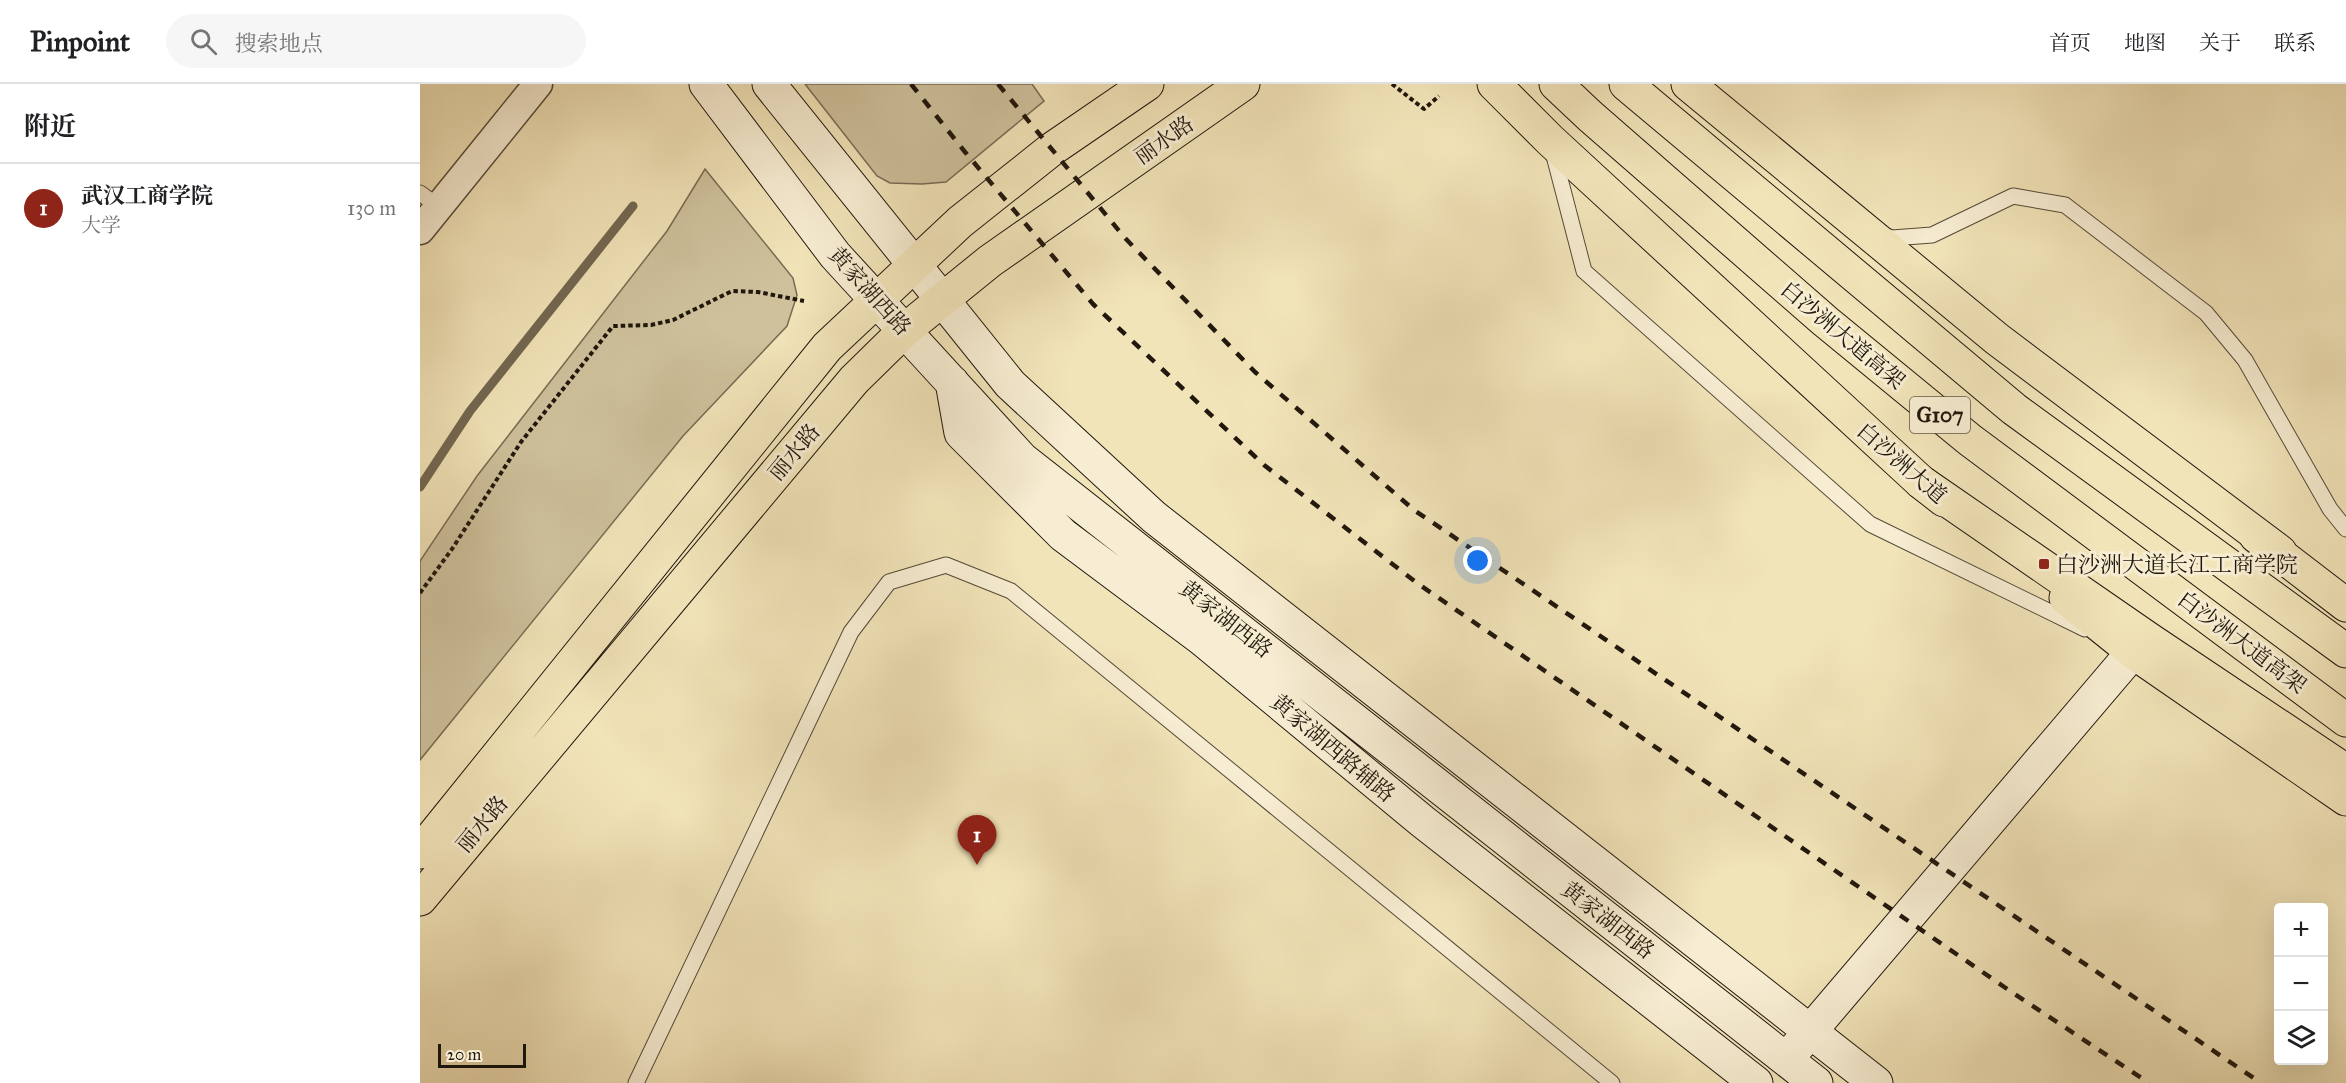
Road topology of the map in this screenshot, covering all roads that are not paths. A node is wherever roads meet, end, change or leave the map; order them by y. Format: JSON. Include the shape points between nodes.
{"nodes":[{"id":1,"x":538,"y":84,"type":"edge"},
{"id":2,"x":706,"y":84,"type":"edge"},
{"id":3,"x":769,"y":84,"type":"edge"},
{"id":4,"x":1147,"y":84,"type":"edge"},
{"id":5,"x":1244,"y":84,"type":"edge"},
{"id":6,"x":1494,"y":84,"type":"edge"},
{"id":7,"x":1556,"y":84,"type":"edge"},
{"id":8,"x":1626,"y":84,"type":"edge"},
{"id":9,"x":1688,"y":84,"type":"edge"},
{"id":10,"x":1550,"y":140,"type":"junction"},
{"id":11,"x":429,"y":200,"type":"edge"},
{"id":12,"x":1859,"y":226,"type":"junction"},
{"id":13,"x":420,"y":230,"type":"edge"},
{"id":14,"x":914,"y":264,"type":"junction"},
{"id":15,"x":942,"y":298,"type":"junction"},
{"id":16,"x":876,"y":299,"type":"junction"},
{"id":17,"x":905,"y":330,"type":"junction"},
{"id":18,"x":952,"y":382,"type":"junction"},
{"id":19,"x":1921,"y":482,"type":"junction"},
{"id":20,"x":2346,"y":529,"type":"edge"},
{"id":21,"x":2256,"y":536,"type":"junction"},
{"id":22,"x":2346,"y":597,"type":"edge"},
{"id":23,"x":2346,"y":605,"type":"edge"},
{"id":24,"x":2346,"y":651,"type":"edge"},
{"id":25,"x":2133,"y":652,"type":"junction"},
{"id":26,"x":2346,"y":720,"type":"edge"},
{"id":27,"x":2346,"y":771,"type":"edge"},
{"id":28,"x":2346,"y":799,"type":"edge"},
{"id":29,"x":420,"y":852,"type":"edge"},
{"id":30,"x":420,"y":899,"type":"edge"},
{"id":31,"x":1810,"y":1031,"type":"junction"},
{"id":32,"x":1786,"y":1059,"type":"junction"},
{"id":33,"x":636,"y":1083,"type":"edge"},
{"id":34,"x":1612,"y":1083,"type":"edge"},
{"id":35,"x":1756,"y":1083,"type":"edge"},
{"id":36,"x":1816,"y":1083,"type":"edge"},
{"id":37,"x":1876,"y":1083,"type":"edge"}],
"edges":[{"from":1,"to":11,"type":"street"},
{"from":2,"to":16,"type":"main road","name":"黄家湖西路","via":[[836,255]]},
{"from":3,"to":14,"type":"main road","name":"黄家湖西路"},
{"from":4,"to":14,"type":"main road","name":"丽水路","via":[[1052,149]]},
{"from":5,"to":15,"type":"main road","name":"丽水路"},
{"from":6,"to":10,"type":"main road","name":"白沙洲大道"},
{"from":7,"to":26,"type":"main road","name":"白沙洲大道高架","number":"G107","via":[[1825,321],[1970,440]]},
{"from":8,"to":24,"type":"main road","number":"G107","via":[[2014,409]]},
{"from":9,"to":12,"type":"main road"},
{"from":10,"to":19,"type":"main road","name":"白沙洲大道"},
{"from":10,"to":25,"type":"lane","via":[[1584,271],[1870,524]]},
{"from":11,"to":13,"type":"street"},
{"from":12,"to":20,"type":"lane","via":[[1892,238],[1932,235],[2013,196],[2065,205],[2206,313],[2245,360],[2330,509]]},
{"from":12,"to":21,"type":"main road","via":[[1997,339]]},
{"from":14,"to":15,"type":"main road","name":"黄家湖西路"},
{"from":14,"to":16,"type":"main road","name":"丽水路"},
{"from":15,"to":17,"type":"main road","name":"丽水路"},
{"from":15,"to":31,"type":"main road","name":"黄家湖西路","via":[[1010,384],[1154,517]]},
{"from":16,"to":17,"type":"main road","name":"黄家湖西路"},
{"from":16,"to":29,"type":"main road","name":"丽水路","via":[[827,347]]},
{"from":17,"to":18,"type":"main road","name":"黄家湖西路"},
{"from":17,"to":30,"type":"main road","name":"丽水路","via":[[854,380]]},
{"from":18,"to":32,"type":"main road","name":"黄家湖西路","via":[[1022,459]]},
{"from":18,"to":35,"type":"main road","name":"黄家湖西路辅路","via":[[961,433],[1063,535],[1202,639],[1422,821]]},
{"from":19,"to":25,"type":"main road","name":"白沙洲大道"},
{"from":19,"to":27,"type":"main road"},
{"from":21,"to":22,"type":"main road"},
{"from":21,"to":23,"type":"main road"},
{"from":25,"to":28,"type":"main road","name":"白沙洲大道"},
{"from":25,"to":31,"type":"main road"},
{"from":31,"to":32,"type":"main road"},
{"from":31,"to":37,"type":"main road","name":"黄家湖西路"},
{"from":32,"to":36,"type":"main road","name":"黄家湖西路"},
{"from":33,"to":34,"type":"lane","via":[[851,632],[889,582],[946,565],[1011,591]]}]}
